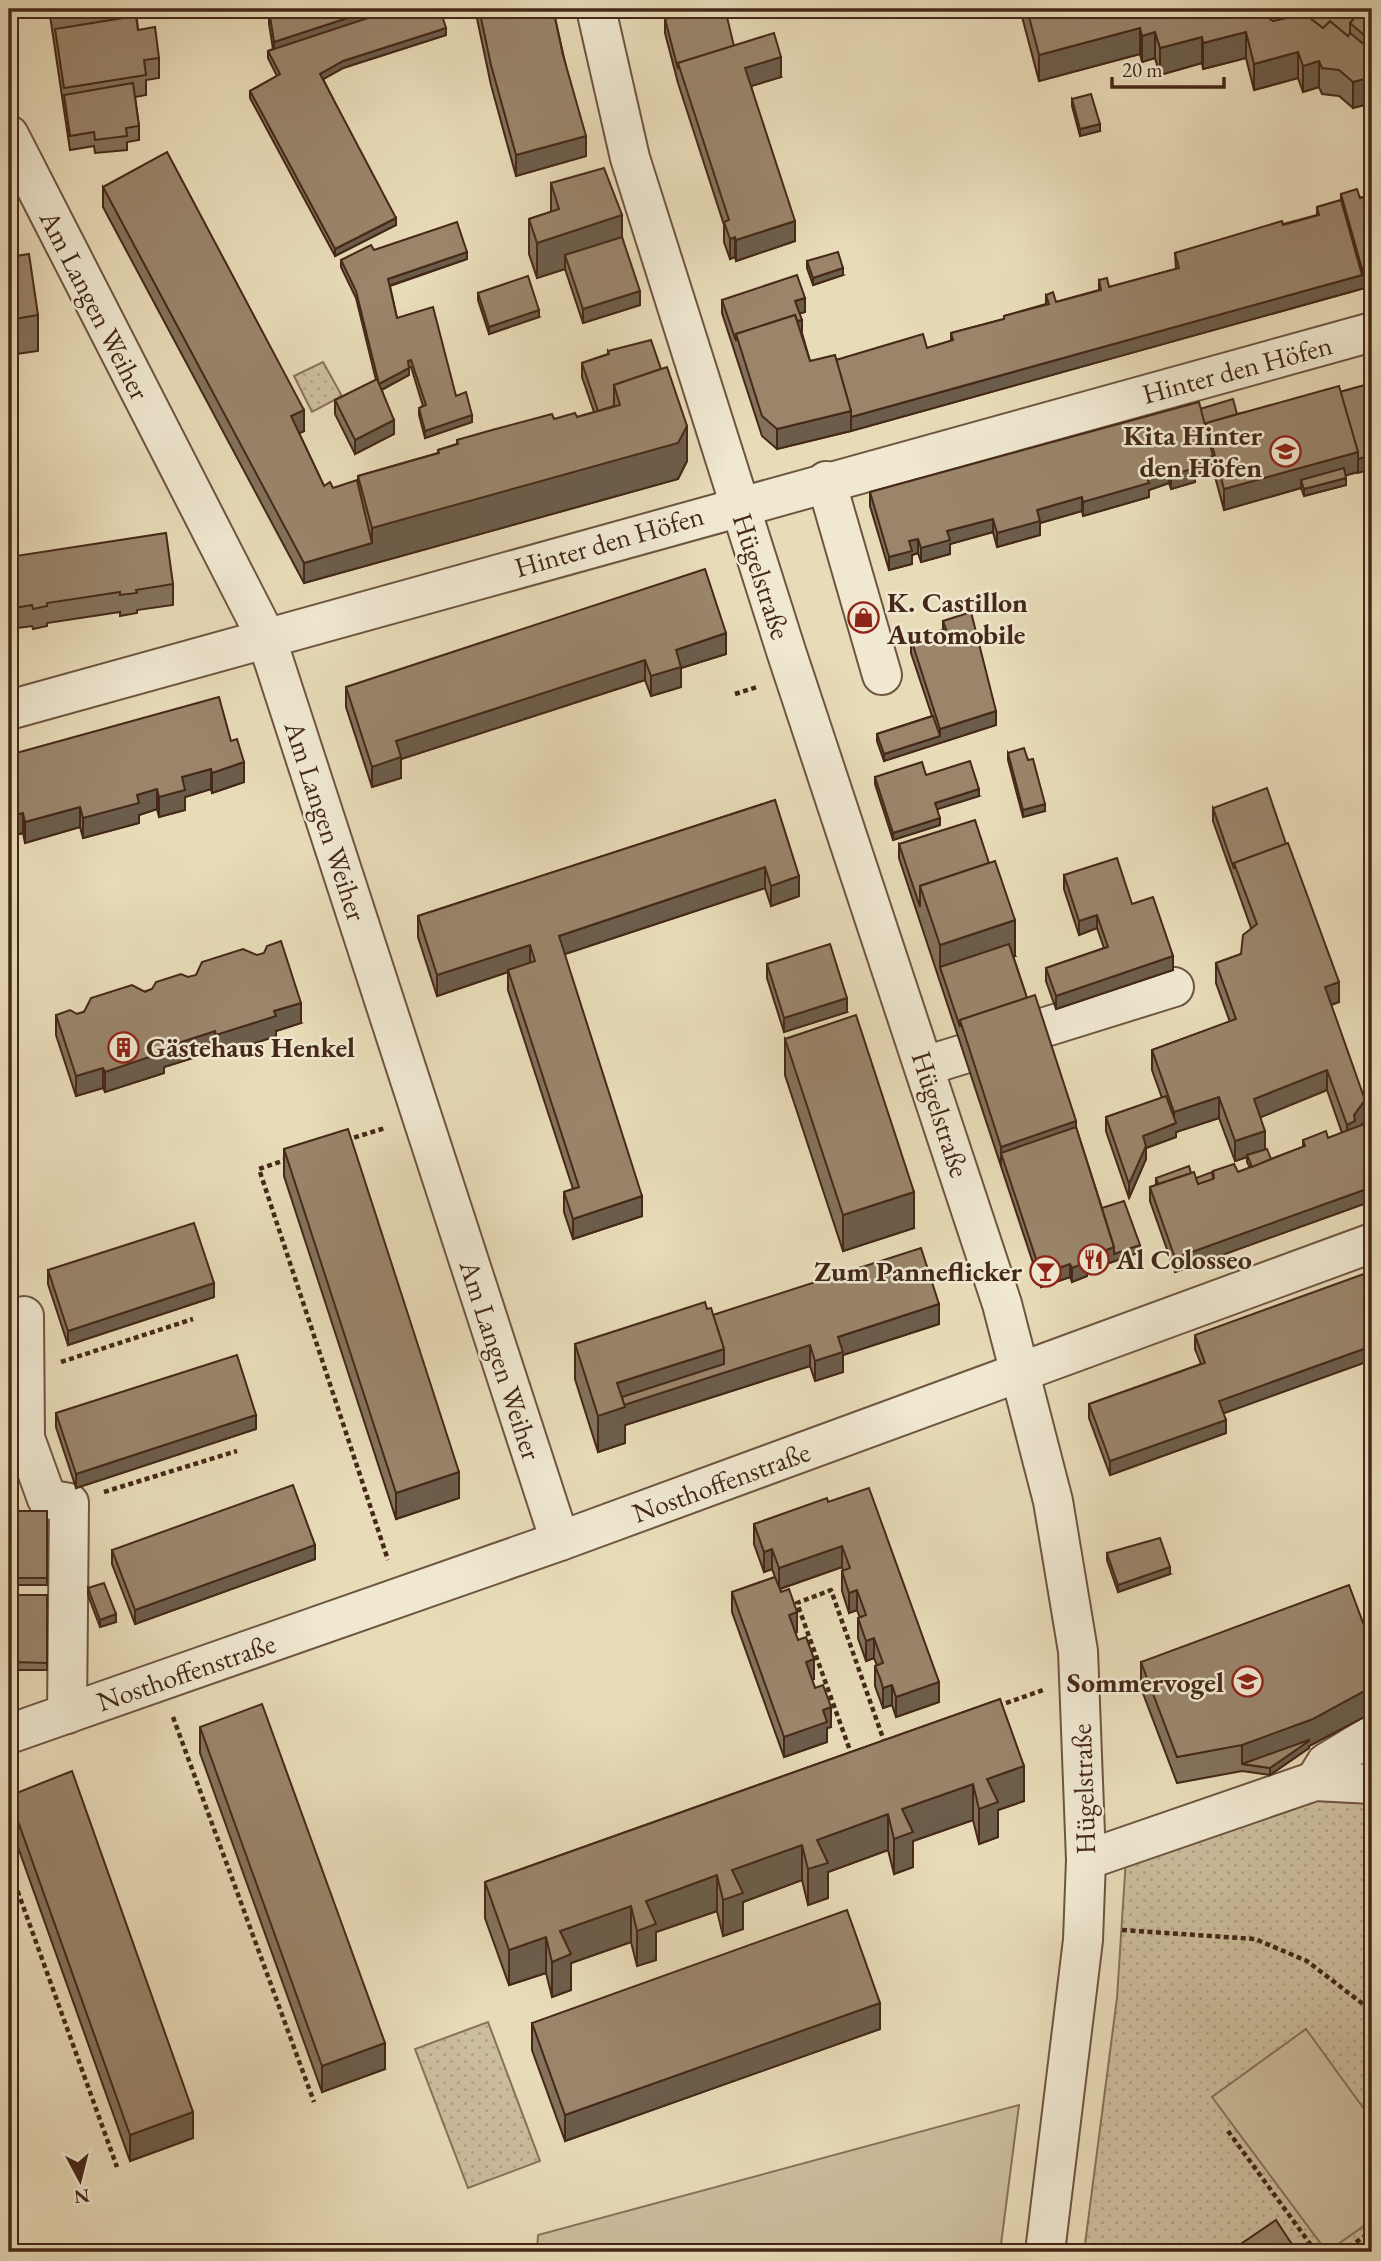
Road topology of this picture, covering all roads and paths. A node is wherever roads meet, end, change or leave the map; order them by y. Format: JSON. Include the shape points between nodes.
{"nodes":[{"id":1,"x":596,"y":9,"type":"edge"},
{"id":2,"x":9,"y":135,"type":"edge"},
{"id":3,"x":1372,"y":332,"type":"edge"},
{"id":4,"x":826,"y":481,"type":"junction"},
{"id":5,"x":739,"y":505,"type":"junction"},
{"id":6,"x":266,"y":637,"type":"junction"},
{"id":7,"x":882,"y":675,"type":"dead end"},
{"id":8,"x":762,"y":686,"type":"dead end"},
{"id":9,"x":735,"y":694,"type":"dead end"},
{"id":10,"x":9,"y":710,"type":"edge"},
{"id":11,"x":1174,"y":987,"type":"dead end"},
{"id":12,"x":1039,"y":1028,"type":"edge"},
{"id":13,"x":964,"y":1054,"type":"edge"},
{"id":14,"x":925,"y":1066,"type":"junction"},
{"id":15,"x":422,"y":1116,"type":"junction"},
{"id":16,"x":334,"y":1144,"type":"edge"},
{"id":17,"x":296,"y":1157,"type":"edge"},
{"id":18,"x":1372,"y":1243,"type":"edge"},
{"id":19,"x":24,"y":1316,"type":"dead end"},
{"id":20,"x":193,"y":1319,"type":"dead end"},
{"id":21,"x":25,"y":1373,"type":"junction"},
{"id":22,"x":1021,"y":1373,"type":"junction"},
{"id":23,"x":237,"y":1451,"type":"dead end"},
{"id":24,"x":69,"y":1503,"type":"junction"},
{"id":25,"x":561,"y":1541,"type":"junction"},
{"id":26,"x":401,"y":1597,"type":"junction"},
{"id":27,"x":1080,"y":1677,"type":"junction"},
{"id":28,"x":159,"y":1680,"type":"junction"},
{"id":29,"x":989,"y":1709,"type":"edge"},
{"id":30,"x":66,"y":1714,"type":"junction"},
{"id":31,"x":9,"y":1734,"type":"edge"},
{"id":32,"x":1372,"y":1735,"type":"edge"},
{"id":33,"x":898,"y":1741,"type":"edge"},
{"id":34,"x":886,"y":1745,"type":"junction"},
{"id":35,"x":874,"y":1749,"type":"edge"},
{"id":36,"x":863,"y":1752,"type":"edge"},
{"id":37,"x":852,"y":1756,"type":"junction"},
{"id":38,"x":843,"y":1759,"type":"edge"},
{"id":39,"x":1315,"y":1782,"type":"junction"},
{"id":40,"x":1372,"y":1784,"type":"edge"},
{"id":41,"x":1086,"y":1860,"type":"junction"},
{"id":42,"x":9,"y":1867,"type":"edge"},
{"id":43,"x":1084,"y":1928,"type":"junction"},
{"id":44,"x":1372,"y":2011,"type":"edge"},
{"id":45,"x":314,"y":2102,"type":"dead end"},
{"id":46,"x":1228,"y":2132,"type":"dead end"},
{"id":47,"x":117,"y":2167,"type":"dead end"},
{"id":48,"x":1372,"y":2231,"type":"edge"},
{"id":49,"x":1045,"y":2252,"type":"edge"},
{"id":50,"x":1316,"y":2252,"type":"edge"},
{"id":51,"x":1342,"y":2252,"type":"edge"}],
"edges":[{"from":1,"to":5,"type":"street","name":"Hügelstraße","via":[[630,158]]},
{"from":2,"to":6,"type":"street","name":"Am Langen Weiher"},
{"from":3,"to":4,"type":"street","name":"Hinter den Höfen"},
{"from":4,"to":5,"type":"street","name":"Hinter den Höfen"},
{"from":4,"to":7,"type":"street"},
{"from":5,"to":6,"type":"street","name":"Hinter den Höfen"},
{"from":5,"to":14,"type":"street","name":"Hügelstraße"},
{"from":6,"to":10,"type":"street","name":"Hinter den Höfen"},
{"from":6,"to":15,"type":"street","name":"Am Langen Weiher"},
{"from":8,"to":9,"type":"path"},
{"from":11,"to":12,"type":"street"},
{"from":13,"to":14,"type":"street"},
{"from":14,"to":22,"type":"street","name":"Hügelstraße"},
{"from":15,"to":16,"type":"path"},
{"from":15,"to":25,"type":"street","name":"Am Langen Weiher"},
{"from":17,"to":26,"type":"path","via":[[259,1169]]},
{"from":18,"to":22,"type":"street","name":"Nosthoffenstraße"},
{"from":19,"to":21,"type":"street"},
{"from":20,"to":21,"type":"path"},
{"from":21,"to":24,"type":"street","via":[[25,1438],[47,1499]]},
{"from":22,"to":25,"type":"street","name":"Nosthoffenstraße"},
{"from":22,"to":27,"type":"street","name":"Hügelstraße","via":[[1068,1575]]},
{"from":23,"to":24,"type":"path"},
{"from":24,"to":30,"type":"street","name":"Nosthoffenstraße"},
{"from":25,"to":26,"type":"street","name":"Nosthoffenstraße"},
{"from":26,"to":28,"type":"street","name":"Nosthoffenstraße"},
{"from":27,"to":29,"type":"path"},
{"from":27,"to":41,"type":"street","name":"Hügelstraße"},
{"from":28,"to":30,"type":"street","name":"Nosthoffenstraße"},
{"from":28,"to":45,"type":"path"},
{"from":30,"to":31,"type":"street","name":"Nosthoffenstraße"},
{"from":32,"to":39,"type":"street","via":[[1326,1763]]},
{"from":33,"to":34,"type":"path"},
{"from":34,"to":35,"type":"path"},
{"from":34,"to":37,"type":"path","via":[[831,1590],[797,1603]]},
{"from":36,"to":37,"type":"path"},
{"from":37,"to":38,"type":"path"},
{"from":39,"to":40,"type":"street"},
{"from":39,"to":41,"type":"street"},
{"from":41,"to":43,"type":"street","name":"Hügelstraße"},
{"from":42,"to":47,"type":"path"},
{"from":43,"to":44,"type":"path","via":[[1255,1939],[1307,1961]]},
{"from":43,"to":49,"type":"street","name":"Hügelstraße"},
{"from":46,"to":50,"type":"path"},
{"from":48,"to":51,"type":"path"}]}
